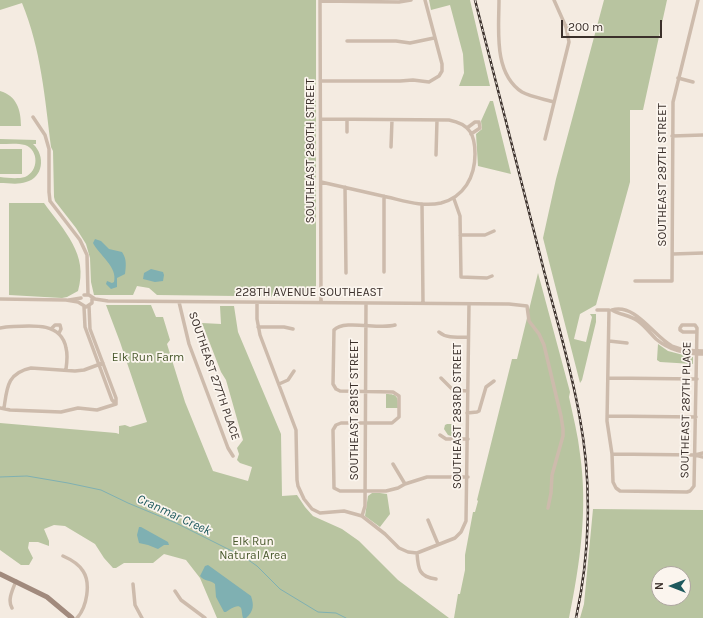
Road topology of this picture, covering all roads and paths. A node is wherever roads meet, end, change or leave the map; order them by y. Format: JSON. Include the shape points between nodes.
{"nodes":[{"id":1,"x":411,"y":0,"type":"edge"},
{"id":2,"x":426,"y":0,"type":"edge"},
{"id":3,"x":499,"y":0,"type":"edge"},
{"id":4,"x":554,"y":0,"type":"edge"},
{"id":5,"x":698,"y":0,"type":"edge"},
{"id":6,"x":320,"y":1,"type":"edge"},
{"id":7,"x":703,"y":1,"type":"edge"},
{"id":8,"x":574,"y":24,"type":"dead end"},
{"id":9,"x":566,"y":27,"type":"junction"},
{"id":10,"x":434,"y":38,"type":"junction"},
{"id":11,"x":347,"y":41,"type":"dead end"},
{"id":12,"x":678,"y":78,"type":"junction"},
{"id":13,"x":320,"y":81,"type":"junction"},
{"id":14,"x":693,"y":82,"type":"dead end"},
{"id":15,"x":554,"y":102,"type":"junction"},
{"id":16,"x":33,"y":117,"type":"dead end"},
{"id":17,"x":321,"y":119,"type":"junction"},
{"id":18,"x":346,"y":120,"type":"junction"},
{"id":19,"x":392,"y":120,"type":"junction"},
{"id":20,"x":437,"y":120,"type":"junction"},
{"id":21,"x":467,"y":128,"type":"junction"},
{"id":22,"x":347,"y":132,"type":"dead end"},
{"id":23,"x":471,"y":134,"type":"junction"},
{"id":24,"x":703,"y":135,"type":"edge"},
{"id":25,"x":672,"y":136,"type":"junction"},
{"id":26,"x":545,"y":139,"type":"dead end"},
{"id":27,"x":392,"y":147,"type":"dead end"},
{"id":28,"x":436,"y":155,"type":"dead end"},
{"id":29,"x":321,"y":182,"type":"junction"},
{"id":30,"x":345,"y":187,"type":"junction"},
{"id":31,"x":384,"y":196,"type":"junction"},
{"id":32,"x":454,"y":199,"type":"junction"},
{"id":33,"x":422,"y":204,"type":"junction"},
{"id":34,"x":494,"y":231,"type":"dead end"},
{"id":35,"x":460,"y":234,"type":"junction"},
{"id":36,"x":672,"y":254,"type":"junction"},
{"id":37,"x":703,"y":254,"type":"edge"},
{"id":38,"x":384,"y":272,"type":"dead end"},
{"id":39,"x":346,"y":273,"type":"dead end"},
{"id":40,"x":492,"y":276,"type":"dead end"},
{"id":41,"x":635,"y":281,"type":"dead end"},
{"id":42,"x":84,"y":296,"type":"junction"},
{"id":43,"x":0,"y":298,"type":"edge"},
{"id":44,"x":92,"y":299,"type":"junction"},
{"id":45,"x":66,"y":300,"type":"junction"},
{"id":46,"x":108,"y":301,"type":"junction"},
{"id":47,"x":179,"y":302,"type":"junction"},
{"id":48,"x":321,"y":302,"type":"junction"},
{"id":49,"x":81,"y":303,"type":"junction"},
{"id":50,"x":258,"y":303,"type":"junction"},
{"id":51,"x":366,"y":303,"type":"junction"},
{"id":52,"x":423,"y":303,"type":"junction"},
{"id":53,"x":468,"y":304,"type":"junction"},
{"id":54,"x":91,"y":305,"type":"junction"},
{"id":55,"x":84,"y":307,"type":"junction"},
{"id":56,"x":597,"y":310,"type":"dead end"},
{"id":57,"x":610,"y":310,"type":"junction"},
{"id":58,"x":395,"y":325,"type":"dead end"},
{"id":59,"x":366,"y":326,"type":"junction"},
{"id":60,"x":258,"y":327,"type":"junction"},
{"id":61,"x":0,"y":328,"type":"edge"},
{"id":62,"x":52,"y":328,"type":"junction"},
{"id":63,"x":293,"y":329,"type":"dead end"},
{"id":64,"x":439,"y":332,"type":"dead end"},
{"id":65,"x":697,"y":332,"type":"junction"},
{"id":66,"x":59,"y":333,"type":"junction"},
{"id":67,"x":468,"y":337,"type":"junction"},
{"id":68,"x":609,"y":341,"type":"junction"},
{"id":69,"x":627,"y":343,"type":"dead end"},
{"id":70,"x":703,"y":351,"type":"edge"},
{"id":71,"x":697,"y":352,"type":"junction"},
{"id":72,"x":703,"y":354,"type":"edge"},
{"id":73,"x":101,"y":363,"type":"junction"},
{"id":74,"x":66,"y":369,"type":"junction"},
{"id":75,"x":294,"y":371,"type":"dead end"},
{"id":76,"x":441,"y":378,"type":"dead end"},
{"id":77,"x":608,"y":378,"type":"junction"},
{"id":78,"x":697,"y":379,"type":"junction"},
{"id":79,"x":494,"y":381,"type":"dead end"},
{"id":80,"x":279,"y":384,"type":"junction"},
{"id":81,"x":366,"y":391,"type":"junction"},
{"id":82,"x":468,"y":391,"type":"junction"},
{"id":83,"x":2,"y":408,"type":"edge"},
{"id":84,"x":467,"y":413,"type":"junction"},
{"id":85,"x":607,"y":416,"type":"junction"},
{"id":86,"x":696,"y":417,"type":"junction"},
{"id":87,"x":365,"y":423,"type":"junction"},
{"id":88,"x":440,"y":435,"type":"dead end"},
{"id":89,"x":468,"y":439,"type":"junction"},
{"id":90,"x":703,"y":453,"type":"edge"},
{"id":91,"x":612,"y":454,"type":"junction"},
{"id":92,"x":695,"y":455,"type":"junction"},
{"id":93,"x":233,"y":456,"type":"dead end"},
{"id":94,"x":703,"y":457,"type":"edge"},
{"id":95,"x":392,"y":464,"type":"dead end"},
{"id":96,"x":468,"y":477,"type":"junction"},
{"id":97,"x":405,"y":484,"type":"junction"},
{"id":98,"x":365,"y":492,"type":"junction"},
{"id":99,"x":548,"y":508,"type":"dead end"},
{"id":100,"x":362,"y":516,"type":"junction"},
{"id":101,"x":428,"y":520,"type":"dead end"},
{"id":102,"x":438,"y":544,"type":"junction"},
{"id":103,"x":417,"y":553,"type":"junction"},
{"id":104,"x":63,"y":556,"type":"dead end"},
{"id":105,"x":0,"y":574,"type":"edge"},
{"id":106,"x":436,"y":580,"type":"dead end"},
{"id":107,"x":16,"y":581,"type":"junction"},
{"id":108,"x":134,"y":584,"type":"dead end"},
{"id":109,"x":175,"y":591,"type":"dead end"},
{"id":110,"x":12,"y":608,"type":"dead end"},
{"id":111,"x":72,"y":618,"type":"edge"},
{"id":112,"x":77,"y":618,"type":"edge"},
{"id":113,"x":142,"y":618,"type":"edge"},
{"id":114,"x":205,"y":618,"type":"edge"}],
"edges":[{"from":1,"to":6,"type":"street"},
{"from":2,"to":10,"type":"street"},
{"from":3,"to":15,"type":"street","via":[[499,42],[508,78],[518,89]]},
{"from":4,"to":9,"type":"street"},
{"from":5,"to":7,"type":"street"},
{"from":5,"to":12,"type":"street","name":"SOUTHEAST 287TH STREET"},
{"from":6,"to":13,"type":"street","name":"SOUTHEAST 280TH STREET"},
{"from":8,"to":9,"type":"street"},
{"from":9,"to":15,"type":"street","via":[[569,42]]},
{"from":10,"to":11,"type":"street","via":[[410,43]]},
{"from":10,"to":13,"type":"street","via":[[442,71],[429,82]]},
{"from":12,"to":14,"type":"street"},
{"from":12,"to":25,"type":"street","name":"SOUTHEAST 287TH STREET","via":[[674,95]]},
{"from":13,"to":17,"type":"street","name":"SOUTHEAST 280TH STREET"},
{"from":15,"to":26,"type":"street"},
{"from":16,"to":42,"type":"street","via":[[45,135],[49,149],[50,201],[84,246],[87,255],[88,283]]},
{"from":17,"to":18,"type":"street"},
{"from":17,"to":29,"type":"street","name":"SOUTHEAST 280TH STREET"},
{"from":18,"to":19,"type":"street"},
{"from":18,"to":22,"type":"street"},
{"from":19,"to":20,"type":"street"},
{"from":19,"to":27,"type":"street"},
{"from":20,"to":21,"type":"street","via":[[455,121]]},
{"from":20,"to":28,"type":"street"},
{"from":21,"to":23,"type":"street"},
{"from":21,"to":23,"type":"street","via":[[479,122],[480,128]]},
{"from":23,"to":32,"type":"street","via":[[475,144],[473,172],[470,181]]},
{"from":24,"to":25,"type":"street"},
{"from":25,"to":36,"type":"street","name":"SOUTHEAST 287TH STREET"},
{"from":29,"to":30,"type":"street"},
{"from":29,"to":48,"type":"street","name":"SOUTHEAST 280TH STREET"},
{"from":30,"to":31,"type":"street"},
{"from":30,"to":39,"type":"street"},
{"from":31,"to":33,"type":"street"},
{"from":31,"to":38,"type":"street"},
{"from":32,"to":33,"type":"street","via":[[442,203]]},
{"from":32,"to":35,"type":"street","via":[[460,216]]},
{"from":33,"to":52,"type":"street"},
{"from":34,"to":35,"type":"street","via":[[485,235]]},
{"from":35,"to":40,"type":"street","via":[[461,277]]},
{"from":36,"to":37,"type":"street"},
{"from":36,"to":41,"type":"street","name":"SOUTHEAST 287TH STREET","via":[[672,281]]},
{"from":42,"to":44,"type":"street"},
{"from":42,"to":45,"type":"street"},
{"from":42,"to":49,"type":"street"},
{"from":43,"to":45,"type":"street"},
{"from":44,"to":46,"type":"street","name":"228TH AVENUE SOUTHEAST"},
{"from":44,"to":54,"type":"street"},
{"from":45,"to":49,"type":"street"},
{"from":46,"to":47,"type":"street","name":"228TH AVENUE SOUTHEAST"},
{"from":46,"to":54,"type":"street","name":"228TH AVENUE SOUTHEAST"},
{"from":47,"to":50,"type":"street","name":"228TH AVENUE SOUTHEAST"},
{"from":47,"to":93,"type":"street","name":"SOUTHEAST 277TH PLACE","via":[[189,344]]},
{"from":48,"to":50,"type":"street","name":"228TH AVENUE SOUTHEAST"},
{"from":48,"to":51,"type":"street","name":"228TH AVENUE SOUTHEAST"},
{"from":49,"to":55,"type":"street"},
{"from":50,"to":60,"type":"street"},
{"from":51,"to":52,"type":"street","name":"228TH AVENUE SOUTHEAST"},
{"from":51,"to":59,"type":"street","name":"SOUTHEAST 281ST STREET"},
{"from":52,"to":53,"type":"street","name":"228TH AVENUE SOUTHEAST"},
{"from":53,"to":67,"type":"street","name":"SOUTHEAST 283RD STREET"},
{"from":53,"to":99,"type":"street","name":"228TH AVENUE SOUTHEAST","via":[[527,306],[529,322],[541,336],[561,416],[563,436],[553,469]]},
{"from":54,"to":55,"type":"street","name":"228TH AVENUE SOUTHEAST"},
{"from":54,"to":73,"type":"street","via":[[90,329]]},
{"from":55,"to":73,"type":"street","via":[[84,324]]},
{"from":56,"to":57,"type":"street"},
{"from":57,"to":68,"type":"street"},
{"from":57,"to":71,"type":"street","via":[[620,310],[636,316],[672,346]]},
{"from":58,"to":59,"type":"street"},
{"from":59,"to":81,"type":"street","name":"SOUTHEAST 281ST STREET"},
{"from":59,"to":81,"type":"street","via":[[341,326],[336,327],[333,332],[333,384],[340,391]]},
{"from":60,"to":63,"type":"street"},
{"from":60,"to":80,"type":"street"},
{"from":61,"to":62,"type":"street"},
{"from":62,"to":66,"type":"street"},
{"from":62,"to":66,"type":"street","via":[[60,325]]},
{"from":64,"to":67,"type":"street","via":[[447,336]]},
{"from":65,"to":65,"type":"street","name":"SOUTHEAST 287TH PLACE","via":[[683,332],[680,328],[682,325],[695,325]]},
{"from":65,"to":71,"type":"street","name":"SOUTHEAST 287TH PLACE"},
{"from":66,"to":74,"type":"street","via":[[66,347]]},
{"from":67,"to":82,"type":"street","name":"SOUTHEAST 283RD STREET"},
{"from":68,"to":69,"type":"street"},
{"from":68,"to":77,"type":"street"},
{"from":70,"to":71,"type":"street"},
{"from":71,"to":72,"type":"street"},
{"from":71,"to":78,"type":"street","name":"SOUTHEAST 287TH PLACE"},
{"from":73,"to":74,"type":"street","via":[[79,370]]},
{"from":73,"to":83,"type":"street","via":[[112,400],[116,404],[97,410],[78,408],[61,412]]},
{"from":74,"to":83,"type":"street","via":[[31,368],[20,372],[9,382]]},
{"from":75,"to":80,"type":"street","via":[[288,380]]},
{"from":76,"to":82,"type":"street","via":[[453,390]]},
{"from":77,"to":78,"type":"street"},
{"from":77,"to":85,"type":"street"},
{"from":78,"to":86,"type":"street","name":"SOUTHEAST 287TH PLACE"},
{"from":79,"to":84,"type":"street","via":[[486,387],[479,411]]},
{"from":80,"to":100,"type":"street","via":[[296,430],[298,486],[304,499],[320,513],[344,511]]},
{"from":81,"to":87,"type":"street","name":"SOUTHEAST 281ST STREET"},
{"from":81,"to":87,"type":"street","via":[[398,394],[400,415],[389,424]]},
{"from":82,"to":84,"type":"street","name":"SOUTHEAST 283RD STREET"},
{"from":84,"to":89,"type":"street","name":"SOUTHEAST 283RD STREET"},
{"from":85,"to":86,"type":"street"},
{"from":85,"to":91,"type":"street"},
{"from":86,"to":92,"type":"street","name":"SOUTHEAST 287TH PLACE"},
{"from":87,"to":98,"type":"street","name":"SOUTHEAST 281ST STREET"},
{"from":87,"to":98,"type":"street","via":[[341,423],[333,430],[335,489]]},
{"from":88,"to":89,"type":"street","via":[[446,439]]},
{"from":89,"to":96,"type":"street","name":"SOUTHEAST 283RD STREET"},
{"from":90,"to":92,"type":"street"},
{"from":91,"to":92,"type":"street"},
{"from":91,"to":92,"type":"street","name":"SOUTHEAST 287TH PLACE","via":[[613,482],[620,491],[687,492],[693,489],[695,482]]},
{"from":92,"to":94,"type":"street"},
{"from":95,"to":97,"type":"street"},
{"from":96,"to":97,"type":"street","via":[[432,477]]},
{"from":96,"to":102,"type":"street","name":"SOUTHEAST 283RD STREET","via":[[467,518],[464,528],[455,538]]},
{"from":97,"to":98,"type":"street","via":[[386,491]]},
{"from":98,"to":100,"type":"street","name":"SOUTHEAST 281ST STREET"},
{"from":100,"to":103,"type":"street","via":[[399,548]]},
{"from":101,"to":102,"type":"street"},
{"from":102,"to":103,"type":"street"},
{"from":103,"to":106,"type":"street","via":[[421,573]]},
{"from":104,"to":112,"type":"street","via":[[76,563],[85,574],[84,608]]},
{"from":105,"to":107,"type":"street"},
{"from":107,"to":110,"type":"street","via":[[10,599]]},
{"from":107,"to":111,"type":"street","via":[[47,596]]},
{"from":108,"to":113,"type":"street","via":[[134,599]]},
{"from":109,"to":114,"type":"street","via":[[181,600]]}]}
